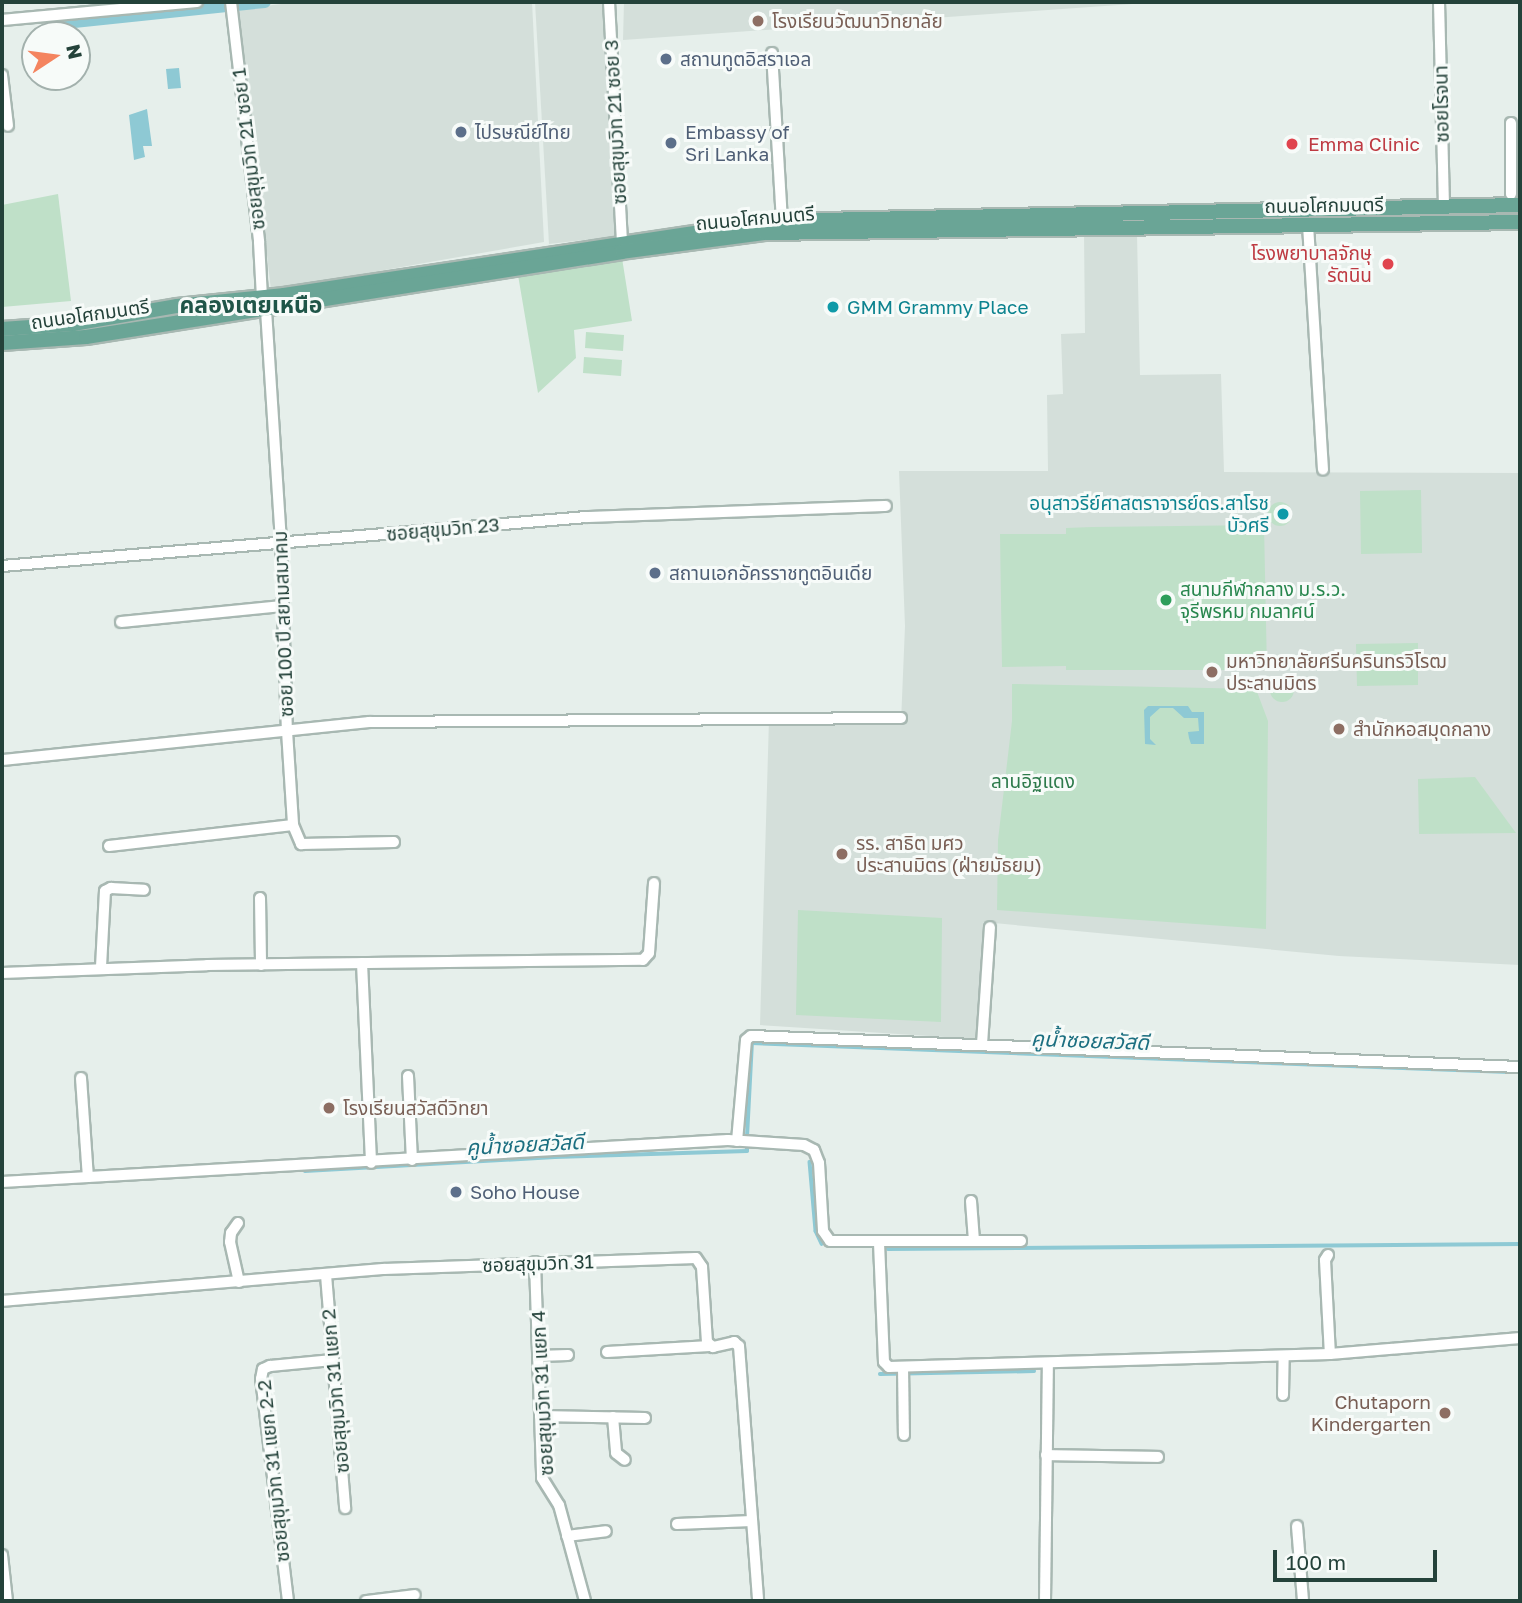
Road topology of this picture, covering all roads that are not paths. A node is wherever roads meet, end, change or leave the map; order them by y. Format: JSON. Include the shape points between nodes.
{"nodes":[{"id":1,"x":197,"y":2,"type":"edge"},
{"id":2,"x":231,"y":2,"type":"edge"},
{"id":3,"x":609,"y":2,"type":"edge"},
{"id":4,"x":1439,"y":2,"type":"edge"},
{"id":5,"x":177,"y":3,"type":"edge"},
{"id":6,"x":2,"y":20,"type":"edge"},
{"id":7,"x":772,"y":53,"type":"dead end"},
{"id":8,"x":2,"y":75,"type":"edge"},
{"id":9,"x":1511,"y":123,"type":"dead end"},
{"id":10,"x":8,"y":126,"type":"dead end"},
{"id":11,"x":1515,"y":199,"type":"edge"},
{"id":12,"x":1444,"y":207,"type":"junction"},
{"id":13,"x":782,"y":220,"type":"junction"},
{"id":14,"x":1520,"y":222,"type":"edge"},
{"id":15,"x":1308,"y":225,"type":"junction"},
{"id":16,"x":622,"y":241,"type":"junction"},
{"id":17,"x":264,"y":303,"type":"junction"},
{"id":18,"x":2,"y":329,"type":"edge"},
{"id":19,"x":2,"y":343,"type":"edge"},
{"id":20,"x":1324,"y":470,"type":"dead end"},
{"id":21,"x":886,"y":506,"type":"dead end"},
{"id":22,"x":281,"y":543,"type":"junction"},
{"id":23,"x":2,"y":566,"type":"edge"},
{"id":24,"x":282,"y":606,"type":"junction"},
{"id":25,"x":121,"y":622,"type":"dead end"},
{"id":26,"x":901,"y":718,"type":"dead end"},
{"id":27,"x":286,"y":732,"type":"junction"},
{"id":28,"x":2,"y":760,"type":"edge"},
{"id":29,"x":293,"y":825,"type":"junction"},
{"id":30,"x":394,"y":842,"type":"dead end"},
{"id":31,"x":109,"y":846,"type":"dead end"},
{"id":32,"x":654,"y":883,"type":"dead end"},
{"id":33,"x":144,"y":890,"type":"dead end"},
{"id":34,"x":260,"y":898,"type":"dead end"},
{"id":35,"x":990,"y":927,"type":"dead end"},
{"id":36,"x":362,"y":962,"type":"junction"},
{"id":37,"x":261,"y":965,"type":"junction"},
{"id":38,"x":101,"y":967,"type":"junction"},
{"id":39,"x":2,"y":973,"type":"edge"},
{"id":40,"x":982,"y":1044,"type":"junction"},
{"id":41,"x":1520,"y":1067,"type":"edge"},
{"id":42,"x":408,"y":1076,"type":"dead end"},
{"id":43,"x":81,"y":1078,"type":"dead end"},
{"id":44,"x":737,"y":1141,"type":"junction"},
{"id":45,"x":412,"y":1160,"type":"junction"},
{"id":46,"x":371,"y":1163,"type":"junction"},
{"id":47,"x":88,"y":1177,"type":"junction"},
{"id":48,"x":2,"y":1182,"type":"edge"},
{"id":49,"x":971,"y":1201,"type":"dead end"},
{"id":50,"x":238,"y":1223,"type":"dead end"},
{"id":51,"x":974,"y":1241,"type":"junction"},
{"id":52,"x":1021,"y":1241,"type":"dead end"},
{"id":53,"x":879,"y":1243,"type":"junction"},
{"id":54,"x":1328,"y":1255,"type":"dead end"},
{"id":55,"x":535,"y":1262,"type":"junction"},
{"id":56,"x":326,"y":1275,"type":"junction"},
{"id":57,"x":239,"y":1282,"type":"junction"},
{"id":58,"x":2,"y":1301,"type":"edge"},
{"id":59,"x":1520,"y":1338,"type":"edge"},
{"id":60,"x":710,"y":1346,"type":"junction"},
{"id":61,"x":607,"y":1352,"type":"dead end"},
{"id":62,"x":1330,"y":1354,"type":"junction"},
{"id":63,"x":568,"y":1355,"type":"dead end"},
{"id":64,"x":538,"y":1356,"type":"junction"},
{"id":65,"x":1284,"y":1356,"type":"junction"},
{"id":66,"x":333,"y":1360,"type":"junction"},
{"id":67,"x":1048,"y":1364,"type":"junction"},
{"id":68,"x":903,"y":1372,"type":"junction"},
{"id":69,"x":1283,"y":1395,"type":"dead end"},
{"id":70,"x":540,"y":1416,"type":"junction"},
{"id":71,"x":613,"y":1417,"type":"junction"},
{"id":72,"x":645,"y":1418,"type":"dead end"},
{"id":73,"x":904,"y":1435,"type":"dead end"},
{"id":74,"x":1046,"y":1455,"type":"junction"},
{"id":75,"x":1158,"y":1457,"type":"dead end"},
{"id":76,"x":625,"y":1460,"type":"dead end"},
{"id":77,"x":345,"y":1508,"type":"dead end"},
{"id":78,"x":752,"y":1521,"type":"junction"},
{"id":79,"x":677,"y":1524,"type":"dead end"},
{"id":80,"x":1297,"y":1526,"type":"dead end"},
{"id":81,"x":606,"y":1531,"type":"dead end"},
{"id":82,"x":567,"y":1536,"type":"junction"},
{"id":83,"x":2,"y":1555,"type":"edge"},
{"id":84,"x":415,"y":1595,"type":"dead end"},
{"id":85,"x":7,"y":1601,"type":"edge"},
{"id":86,"x":288,"y":1601,"type":"edge"},
{"id":87,"x":366,"y":1601,"type":"edge"},
{"id":88,"x":585,"y":1601,"type":"edge"},
{"id":89,"x":758,"y":1601,"type":"edge"},
{"id":90,"x":1045,"y":1601,"type":"edge"},
{"id":91,"x":1303,"y":1601,"type":"edge"}],
"edges":[{"from":1,"to":5,"type":"street"},
{"from":2,"to":17,"type":"street","name":"ซอยสุขุมวิท 21 ซอย 1"},
{"from":3,"to":16,"type":"street","name":"ซอยสุขุมวิท 21 ซอย 3"},
{"from":4,"to":12,"type":"street","name":"ซอยโรจนา"},
{"from":5,"to":6,"type":"street"},
{"from":7,"to":13,"type":"street"},
{"from":8,"to":10,"type":"street"},
{"from":9,"to":11,"type":"street"},
{"from":11,"to":12,"type":"main road","name":"ถนนอโศกมนตรี"},
{"from":12,"to":13,"type":"main road","name":"ถนนอโศกมนตรี"},
{"from":13,"to":16,"type":"main road","name":"ถนนอโศกมนตรี"},
{"from":14,"to":15,"type":"main road","name":"ถนนอโศกมนตรี"},
{"from":15,"to":17,"type":"main road","name":"ถนนอโศกมนตรี","via":[[765,233]]},
{"from":15,"to":20,"type":"street"},
{"from":16,"to":17,"type":"main road","name":"ถนนอโศกมนตรี"},
{"from":17,"to":18,"type":"main road","name":"ถนนอโศกมนตรี","via":[[177,306],[74,324]]},
{"from":17,"to":19,"type":"main road","name":"ถนนอโศกมนตรี","via":[[79,338]]},
{"from":17,"to":22,"type":"street","name":"ซอย 100 ปี สยามสมาคม"},
{"from":21,"to":22,"type":"street","name":"ซอยสุขุมวิท 23","via":[[587,517]]},
{"from":22,"to":23,"type":"street","name":"ซอยสุขุมวิท 23"},
{"from":22,"to":24,"type":"street","name":"ซอย 100 ปี สยามสมาคม"},
{"from":24,"to":25,"type":"street"},
{"from":24,"to":27,"type":"street","name":"ซอย 100 ปี สยามสมาคม"},
{"from":26,"to":27,"type":"street","via":[[369,722]]},
{"from":27,"to":28,"type":"street"},
{"from":27,"to":29,"type":"street","name":"ซอย 100 ปี สยามสมาคม"},
{"from":29,"to":30,"type":"street","via":[[301,844]]},
{"from":29,"to":31,"type":"street"},
{"from":32,"to":36,"type":"street","via":[[649,953],[643,960]]},
{"from":33,"to":38,"type":"street","via":[[104,891]]},
{"from":34,"to":37,"type":"street"},
{"from":35,"to":40,"type":"street"},
{"from":36,"to":37,"type":"street"},
{"from":36,"to":46,"type":"street"},
{"from":37,"to":38,"type":"street"},
{"from":38,"to":39,"type":"street"},
{"from":40,"to":41,"type":"street"},
{"from":40,"to":44,"type":"street","via":[[751,1036],[746,1040]]},
{"from":42,"to":45,"type":"street"},
{"from":43,"to":47,"type":"street"},
{"from":44,"to":45,"type":"street"},
{"from":44,"to":53,"type":"street","via":[[810,1147],[819,1163],[825,1237],[839,1243]]},
{"from":45,"to":46,"type":"street"},
{"from":46,"to":47,"type":"street"},
{"from":47,"to":48,"type":"street"},
{"from":49,"to":51,"type":"street"},
{"from":50,"to":57,"type":"street","via":[[230,1242]]},
{"from":51,"to":52,"type":"street"},
{"from":51,"to":53,"type":"street"},
{"from":53,"to":68,"type":"street","via":[[884,1362]]},
{"from":54,"to":62,"type":"street"},
{"from":55,"to":56,"type":"street","name":"ซอยสุขุมวิท 31"},
{"from":55,"to":60,"type":"street","name":"ซอยสุขุมวิท 31","via":[[696,1258],[702,1267]]},
{"from":55,"to":64,"type":"street","name":"ซอยสุขุมวิท 31 แยก 4"},
{"from":56,"to":57,"type":"street","name":"ซอยสุขุมวิท 31"},
{"from":56,"to":66,"type":"street","name":"ซอยสุขุมวิท 31 แยก 2"},
{"from":57,"to":58,"type":"street","name":"ซอยสุขุมวิท 31"},
{"from":59,"to":62,"type":"street"},
{"from":60,"to":61,"type":"street"},
{"from":60,"to":78,"type":"street","via":[[734,1342],[739,1346]]},
{"from":62,"to":65,"type":"street"},
{"from":63,"to":64,"type":"street"},
{"from":64,"to":70,"type":"street","name":"ซอยสุขุมวิท 31 แยก 4"},
{"from":65,"to":67,"type":"street"},
{"from":65,"to":69,"type":"street"},
{"from":66,"to":77,"type":"street","name":"ซอยสุขุมวิท 31 แยก 2"},
{"from":66,"to":86,"type":"street","name":"ซอยสุขุมวิท 31 แยก 2-2","via":[[270,1366],[263,1369],[261,1379]]},
{"from":67,"to":68,"type":"street"},
{"from":67,"to":74,"type":"street"},
{"from":68,"to":73,"type":"street"},
{"from":70,"to":71,"type":"street"},
{"from":70,"to":82,"type":"street","name":"ซอยสุขุมวิท 31 แยก 4","via":[[542,1478],[559,1505]]},
{"from":71,"to":72,"type":"street"},
{"from":71,"to":76,"type":"street","via":[[616,1453]]},
{"from":74,"to":75,"type":"street"},
{"from":74,"to":90,"type":"street"},
{"from":78,"to":79,"type":"street"},
{"from":78,"to":89,"type":"street"},
{"from":80,"to":91,"type":"street"},
{"from":81,"to":82,"type":"street"},
{"from":82,"to":88,"type":"street","name":"ซอยสุขุมวิท 31 แยก 4"},
{"from":83,"to":85,"type":"street"},
{"from":84,"to":87,"type":"street"}]}
